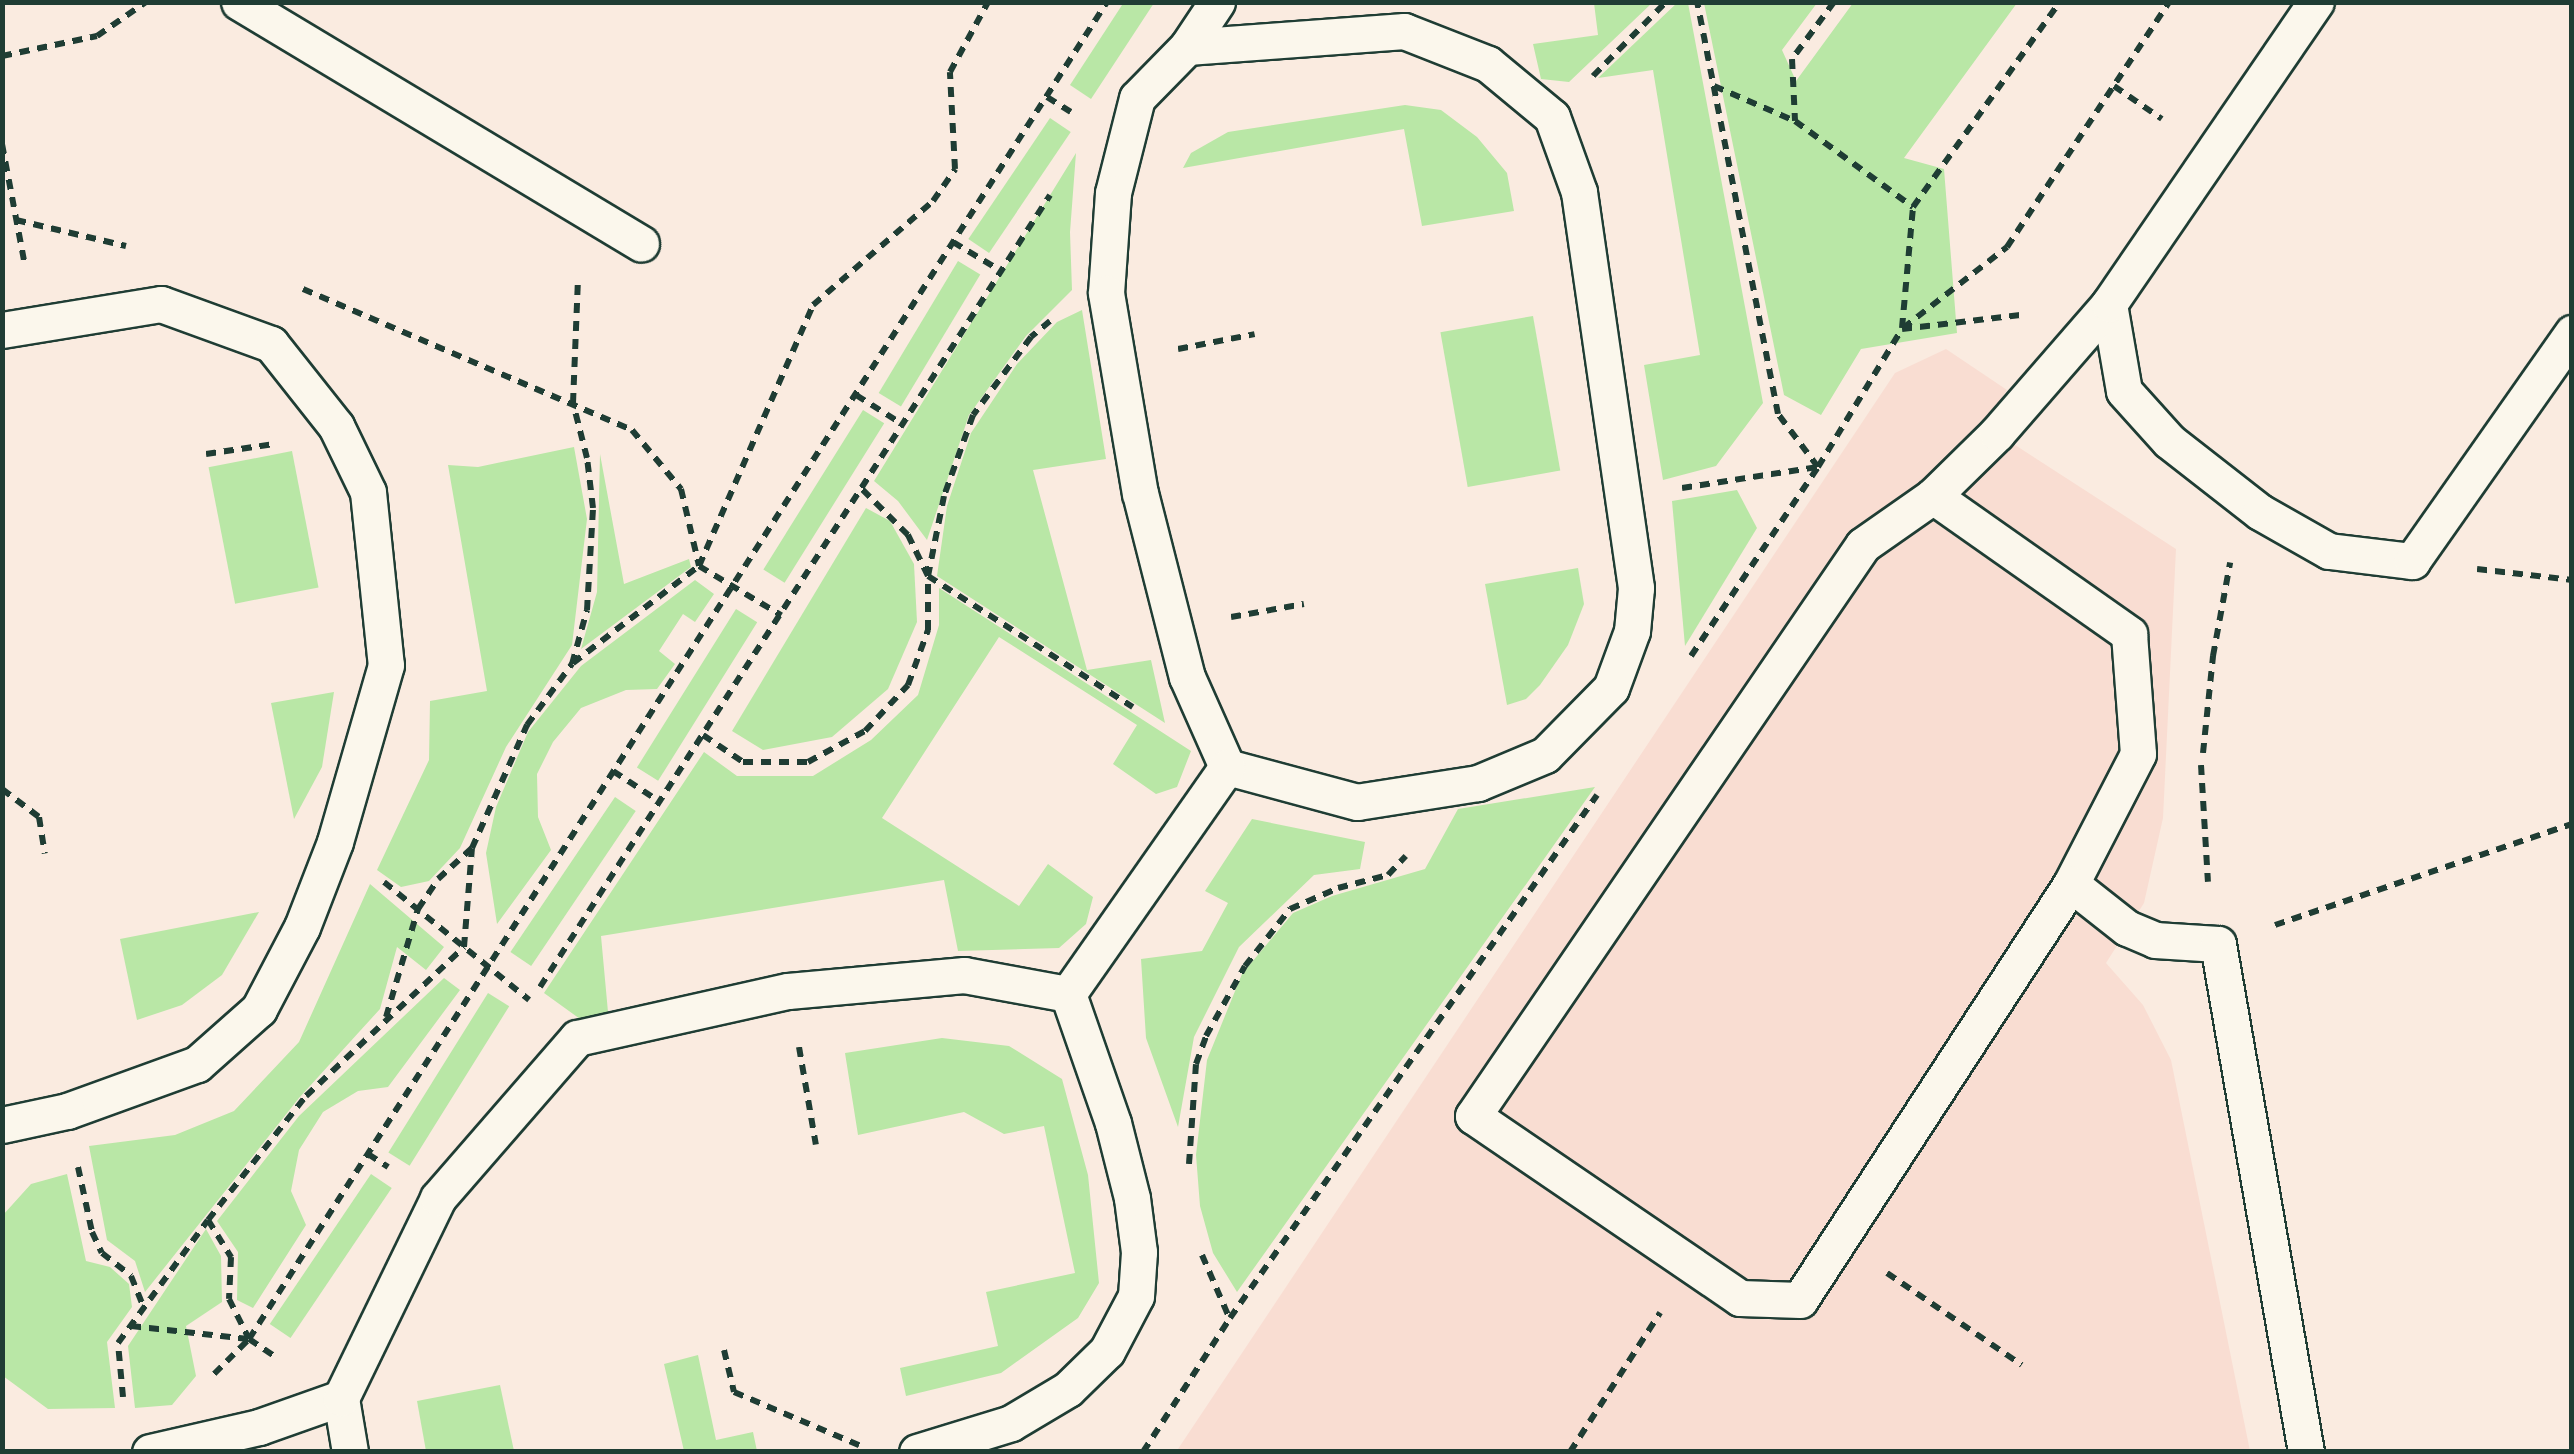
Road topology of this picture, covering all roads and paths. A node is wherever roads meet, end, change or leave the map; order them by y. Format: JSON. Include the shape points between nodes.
{"nodes":[{"id":1,"x":146,"y":2,"type":"edge"},
{"id":2,"x":239,"y":2,"type":"edge"},
{"id":3,"x":988,"y":2,"type":"edge"},
{"id":4,"x":1107,"y":2,"type":"edge"},
{"id":5,"x":1216,"y":2,"type":"edge"},
{"id":6,"x":1666,"y":2,"type":"edge"},
{"id":7,"x":1698,"y":2,"type":"edge"},
{"id":8,"x":1834,"y":2,"type":"edge"},
{"id":9,"x":2060,"y":2,"type":"edge"},
{"id":10,"x":2169,"y":2,"type":"edge"},
{"id":11,"x":2316,"y":2,"type":"edge"},
{"id":12,"x":1187,"y":47,"type":"junction"},
{"id":13,"x":2,"y":56,"type":"edge"},
{"id":14,"x":1714,"y":86,"type":"junction"},
{"id":15,"x":2114,"y":86,"type":"junction"},
{"id":16,"x":1552,"y":117,"type":"junction"},
{"id":17,"x":2158,"y":117,"type":"dead end"},
{"id":18,"x":1795,"y":121,"type":"junction"},
{"id":19,"x":2,"y":144,"type":"edge"},
{"id":20,"x":1052,"y":191,"type":"dead end"},
{"id":21,"x":580,"y":207,"type":"junction"},
{"id":22,"x":1913,"y":207,"type":"junction"},
{"id":23,"x":953,"y":242,"type":"junction"},
{"id":24,"x":641,"y":244,"type":"dead end"},
{"id":25,"x":1001,"y":271,"type":"junction"},
{"id":26,"x":292,"y":285,"type":"dead end"},
{"id":27,"x":1106,"y":293,"type":"junction"},
{"id":28,"x":2109,"y":304,"type":"junction"},
{"id":29,"x":37,"y":324,"type":"junction"},
{"id":30,"x":1902,"y":329,"type":"junction"},
{"id":31,"x":2,"y":330,"type":"edge"},
{"id":32,"x":2572,"y":333,"type":"edge"},
{"id":33,"x":1255,"y":334,"type":"dead end"},
{"id":34,"x":1117,"y":360,"type":"junction"},
{"id":35,"x":856,"y":395,"type":"junction"},
{"id":36,"x":573,"y":403,"type":"junction"},
{"id":37,"x":902,"y":424,"type":"junction"},
{"id":38,"x":1818,"y":468,"type":"junction"},
{"id":39,"x":862,"y":489,"type":"junction"},
{"id":40,"x":1933,"y":496,"type":"junction"},
{"id":41,"x":1623,"y":497,"type":"junction"},
{"id":42,"x":2260,"y":512,"type":"junction"},
{"id":43,"x":2412,"y":562,"type":"junction"},
{"id":44,"x":699,"y":566,"type":"junction"},
{"id":45,"x":928,"y":576,"type":"junction"},
{"id":46,"x":2572,"y":580,"type":"edge"},
{"id":47,"x":734,"y":583,"type":"junction"},
{"id":48,"x":781,"y":615,"type":"junction"},
{"id":49,"x":1686,"y":662,"type":"dead end"},
{"id":50,"x":572,"y":664,"type":"junction"},
{"id":51,"x":1145,"y":715,"type":"dead end"},
{"id":52,"x":703,"y":735,"type":"junction"},
{"id":53,"x":1227,"y":767,"type":"junction"},
{"id":54,"x":613,"y":771,"type":"junction"},
{"id":55,"x":2,"y":789,"type":"edge"},
{"id":56,"x":1420,"y":792,"type":"junction"},
{"id":57,"x":1599,"y":792,"type":"dead end"},
{"id":58,"x":660,"y":802,"type":"junction"},
{"id":59,"x":2572,"y":824,"type":"edge"},
{"id":60,"x":335,"y":842,"type":"junction"},
{"id":61,"x":472,"y":848,"type":"junction"},
{"id":62,"x":46,"y":854,"type":"dead end"},
{"id":63,"x":2071,"y":884,"type":"junction"},
{"id":64,"x":418,"y":910,"type":"junction"},
{"id":65,"x":2218,"y":944,"type":"junction"},
{"id":66,"x":464,"y":947,"type":"junction"},
{"id":67,"x":488,"y":966,"type":"junction"},
{"id":68,"x":788,"y":992,"type":"junction"},
{"id":69,"x":1068,"y":994,"type":"junction"},
{"id":70,"x":531,"y":1001,"type":"junction"},
{"id":71,"x":386,"y":1018,"type":"junction"},
{"id":72,"x":520,"y":1018,"type":"dead end"},
{"id":73,"x":67,"y":1111,"type":"junction"},
{"id":74,"x":2,"y":1125,"type":"edge"},
{"id":75,"x":816,"y":1144,"type":"dead end"},
{"id":76,"x":1188,"y":1180,"type":"dead end"},
{"id":77,"x":208,"y":1220,"type":"junction"},
{"id":78,"x":1841,"y":1241,"type":"junction"},
{"id":79,"x":1199,"y":1248,"type":"dead end"},
{"id":80,"x":1691,"y":1266,"type":"junction"},
{"id":81,"x":144,"y":1306,"type":"junction"},
{"id":82,"x":1230,"y":1318,"type":"junction"},
{"id":83,"x":130,"y":1326,"type":"junction"},
{"id":84,"x":249,"y":1339,"type":"junction"},
{"id":85,"x":724,"y":1350,"type":"dead end"},
{"id":86,"x":2022,"y":1365,"type":"dead end"},
{"id":87,"x":210,"y":1377,"type":"dead end"},
{"id":88,"x":341,"y":1398,"type":"junction"},
{"id":89,"x":125,"y":1416,"type":"dead end"},
{"id":90,"x":150,"y":1452,"type":"edge"},
{"id":91,"x":350,"y":1452,"type":"edge"},
{"id":92,"x":874,"y":1452,"type":"edge"},
{"id":93,"x":916,"y":1452,"type":"edge"},
{"id":94,"x":1143,"y":1452,"type":"edge"},
{"id":95,"x":1570,"y":1452,"type":"edge"},
{"id":96,"x":2306,"y":1452,"type":"edge"}],
"edges":[{"from":1,"to":13,"type":"path","via":[[97,36]]},
{"from":2,"to":21,"type":"lane"},
{"from":3,"to":44,"type":"path","via":[[950,72],[954,169],[933,202],[813,305]]},
{"from":4,"to":23,"type":"path"},
{"from":5,"to":12,"type":"lane"},
{"from":6,"to":16,"type":"path"},
{"from":7,"to":14,"type":"path"},
{"from":8,"to":18,"type":"path","via":[[1792,59]]},
{"from":9,"to":22,"type":"path"},
{"from":10,"to":15,"type":"path"},
{"from":11,"to":28,"type":"lane"},
{"from":12,"to":16,"type":"lane","via":[[1404,31],[1488,64]]},
{"from":12,"to":27,"type":"lane","via":[[1137,98],[1112,194]]},
{"from":14,"to":18,"type":"path"},
{"from":14,"to":38,"type":"path","via":[[1778,414]]},
{"from":15,"to":17,"type":"path"},
{"from":15,"to":30,"type":"path","via":[[2006,247]]},
{"from":16,"to":41,"type":"lane","via":[[1579,192]]},
{"from":18,"to":22,"type":"path"},
{"from":19,"to":29,"type":"path"},
{"from":20,"to":25,"type":"path"},
{"from":21,"to":24,"type":"lane"},
{"from":21,"to":36,"type":"path"},
{"from":22,"to":30,"type":"path"},
{"from":23,"to":25,"type":"path"},
{"from":23,"to":35,"type":"path"},
{"from":25,"to":37,"type":"path"},
{"from":26,"to":36,"type":"path"},
{"from":27,"to":34,"type":"lane"},
{"from":27,"to":45,"type":"path","via":[[1082,294],[1031,337],[974,415],[944,496]]},
{"from":28,"to":30,"type":"path"},
{"from":28,"to":40,"type":"lane"},
{"from":28,"to":42,"type":"lane","via":[[2124,391],[2169,440]]},
{"from":29,"to":31,"type":"lane"},
{"from":29,"to":60,"type":"lane","via":[[161,304],[271,344],[336,426],[368,492],[386,665]]},
{"from":30,"to":38,"type":"path"},
{"from":32,"to":43,"type":"lane"},
{"from":33,"to":34,"type":"path"},
{"from":34,"to":53,"type":"lane","via":[[1140,493],[1187,677]]},
{"from":35,"to":37,"type":"path"},
{"from":35,"to":47,"type":"path"},
{"from":36,"to":44,"type":"path","via":[[632,430],[681,489]]},
{"from":36,"to":50,"type":"path","via":[[587,458],[592,560]]},
{"from":37,"to":39,"type":"path"},
{"from":38,"to":41,"type":"path"},
{"from":38,"to":49,"type":"path"},
{"from":39,"to":45,"type":"path","via":[[908,535]]},
{"from":39,"to":48,"type":"path"},
{"from":40,"to":63,"type":"lane","via":[[2129,634],[2138,754]]},
{"from":40,"to":80,"type":"lane","via":[[1863,545],[1473,1116]]},
{"from":41,"to":56,"type":"lane","via":[[1636,588],[1632,631],[1610,688],[1545,755],[1478,783]]},
{"from":42,"to":43,"type":"lane","via":[[2329,551]]},
{"from":42,"to":65,"type":"path","via":[[2227,568],[2201,771],[2203,848]]},
{"from":43,"to":46,"type":"path"},
{"from":44,"to":47,"type":"path"},
{"from":44,"to":50,"type":"path"},
{"from":45,"to":51,"type":"path"},
{"from":45,"to":52,"type":"path","via":[[928,630],[908,685],[865,731],[808,762],[743,762]]},
{"from":47,"to":48,"type":"path"},
{"from":47,"to":54,"type":"path"},
{"from":48,"to":52,"type":"path"},
{"from":50,"to":61,"type":"path","via":[[527,726]]},
{"from":52,"to":58,"type":"path"},
{"from":53,"to":56,"type":"lane","via":[[1357,802]]},
{"from":53,"to":69,"type":"lane"},
{"from":54,"to":58,"type":"path"},
{"from":54,"to":67,"type":"path"},
{"from":55,"to":62,"type":"path","via":[[39,817]]},
{"from":56,"to":76,"type":"path","via":[[1417,844],[1388,874],[1290,910],[1245,966],[1196,1064]]},
{"from":57,"to":82,"type":"path"},
{"from":58,"to":70,"type":"path"},
{"from":59,"to":65,"type":"path"},
{"from":60,"to":64,"type":"path"},
{"from":60,"to":73,"type":"lane","via":[[302,927],[258,1009],[198,1064]]},
{"from":61,"to":64,"type":"path","via":[[438,878]]},
{"from":61,"to":66,"type":"path"},
{"from":63,"to":65,"type":"lane","via":[[2127,928],[2155,940]]},
{"from":63,"to":78,"type":"lane"},
{"from":64,"to":66,"type":"path"},
{"from":64,"to":71,"type":"path"},
{"from":65,"to":96,"type":"lane"},
{"from":66,"to":67,"type":"path"},
{"from":66,"to":71,"type":"path"},
{"from":67,"to":70,"type":"path"},
{"from":67,"to":84,"type":"path"},
{"from":68,"to":69,"type":"lane","via":[[964,975]]},
{"from":68,"to":75,"type":"path"},
{"from":68,"to":88,"type":"lane","via":[[577,1038],[438,1198]]},
{"from":69,"to":93,"type":"lane","via":[[1132,1198],[1136,1296],[1107,1352],[1068,1389],[1010,1423]]},
{"from":70,"to":72,"type":"path"},
{"from":71,"to":77,"type":"path","via":[[306,1096]]},
{"from":73,"to":74,"type":"lane"},
{"from":73,"to":81,"type":"path","via":[[92,1232],[102,1254],[131,1276]]},
{"from":77,"to":81,"type":"path"},
{"from":77,"to":84,"type":"path","via":[[231,1258],[229,1299]]},
{"from":78,"to":80,"type":"lane","via":[[1800,1300],[1740,1298]]},
{"from":78,"to":86,"type":"path"},
{"from":79,"to":82,"type":"path"},
{"from":80,"to":95,"type":"path"},
{"from":81,"to":83,"type":"path"},
{"from":82,"to":94,"type":"path"},
{"from":83,"to":84,"type":"path"},
{"from":83,"to":89,"type":"path","via":[[118,1344]]},
{"from":84,"to":87,"type":"path"},
{"from":84,"to":88,"type":"path"},
{"from":85,"to":92,"type":"path","via":[[734,1392]]},
{"from":88,"to":90,"type":"lane","via":[[259,1427]]},
{"from":88,"to":91,"type":"lane"}]}
